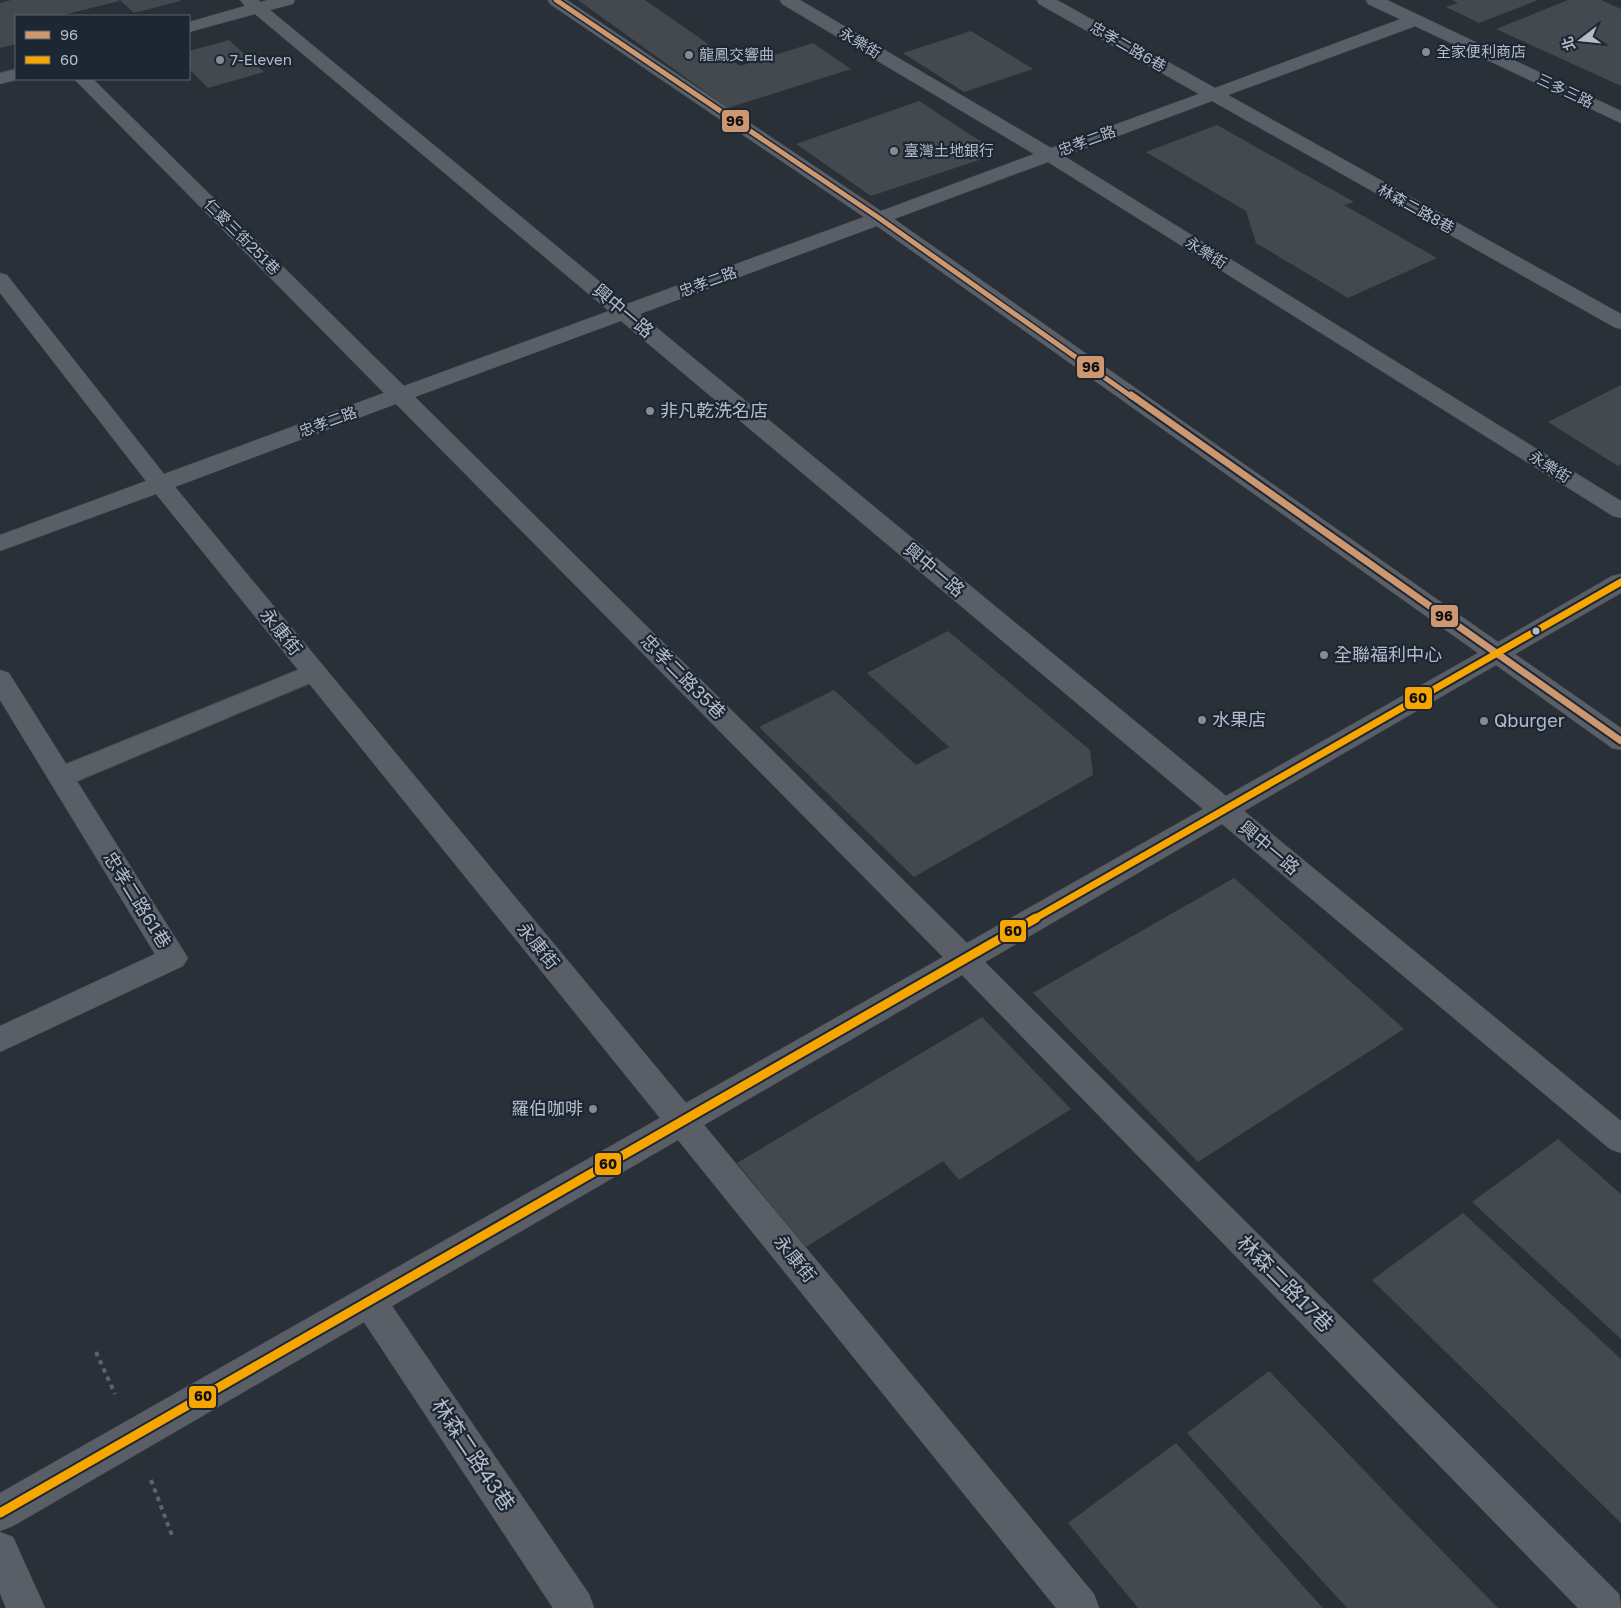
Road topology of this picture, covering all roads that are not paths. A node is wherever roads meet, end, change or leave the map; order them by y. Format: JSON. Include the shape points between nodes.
{"nodes":[{"id":1,"x":287,"y":0,"type":"edge"},
{"id":2,"x":556,"y":0,"type":"edge"},
{"id":3,"x":788,"y":0,"type":"edge"},
{"id":4,"x":1045,"y":0,"type":"edge"},
{"id":5,"x":1374,"y":0,"type":"edge"},
{"id":6,"x":253,"y":4,"type":"edge"},
{"id":7,"x":1415,"y":20,"type":"junction"},
{"id":8,"x":190,"y":27,"type":"edge"},
{"id":9,"x":15,"y":74,"type":"edge"},
{"id":10,"x":0,"y":79,"type":"edge"},
{"id":11,"x":84,"y":80,"type":"edge"},
{"id":12,"x":1212,"y":95,"type":"junction"},
{"id":13,"x":1621,"y":118,"type":"edge"},
{"id":14,"x":1049,"y":155,"type":"junction"},
{"id":15,"x":879,"y":218,"type":"junction"},
{"id":16,"x":0,"y":280,"type":"edge"},
{"id":17,"x":624,"y":312,"type":"junction"},
{"id":18,"x":1621,"y":323,"type":"edge"},
{"id":19,"x":401,"y":395,"type":"junction"},
{"id":20,"x":160,"y":484,"type":"junction"},
{"id":21,"x":1621,"y":511,"type":"edge"},
{"id":22,"x":0,"y":543,"type":"edge"},
{"id":23,"x":1621,"y":582,"type":"edge"},
{"id":24,"x":1495,"y":654,"type":"junction"},
{"id":25,"x":313,"y":672,"type":"junction"},
{"id":26,"x":0,"y":680,"type":"edge"},
{"id":27,"x":1621,"y":741,"type":"edge"},
{"id":28,"x":61,"y":777,"type":"junction"},
{"id":29,"x":1224,"y":810,"type":"junction"},
{"id":30,"x":964,"y":960,"type":"junction"},
{"id":31,"x":0,"y":1040,"type":"edge"},
{"id":32,"x":682,"y":1122,"type":"junction"},
{"id":33,"x":1621,"y":1140,"type":"edge"},
{"id":34,"x":370,"y":1301,"type":"junction"},
{"id":35,"x":0,"y":1514,"type":"edge"},
{"id":36,"x":0,"y":1550,"type":"edge"},
{"id":37,"x":26,"y":1608,"type":"edge"},
{"id":38,"x":575,"y":1608,"type":"edge"},
{"id":39,"x":1080,"y":1608,"type":"edge"},
{"id":40,"x":1605,"y":1608,"type":"edge"}],
"edges":[{"from":1,"to":6,"type":"street"},
{"from":2,"to":15,"type":"street"},
{"from":3,"to":14,"type":"street","name":"永樂街"},
{"from":4,"to":12,"type":"street","name":"忠孝二路6巷"},
{"from":5,"to":7,"type":"street","name":"三多三路"},
{"from":6,"to":8,"type":"street"},
{"from":6,"to":17,"type":"street","name":"興中一路"},
{"from":7,"to":12,"type":"street","name":"忠孝二路"},
{"from":7,"to":13,"type":"street","name":"三多三路"},
{"from":9,"to":10,"type":"street"},
{"from":11,"to":19,"type":"street","name":"仁愛三街251巷"},
{"from":12,"to":14,"type":"street","name":"忠孝二路"},
{"from":12,"to":18,"type":"street","name":"林森二路8巷"},
{"from":14,"to":15,"type":"street","name":"忠孝二路"},
{"from":14,"to":21,"type":"street","name":"永樂街"},
{"from":15,"to":17,"type":"street","name":"忠孝二路"},
{"from":15,"to":24,"type":"street"},
{"from":16,"to":20,"type":"street","name":"永康街"},
{"from":17,"to":19,"type":"street","name":"忠孝二路"},
{"from":17,"to":29,"type":"street","name":"興中一路"},
{"from":19,"to":20,"type":"street","name":"忠孝二路"},
{"from":19,"to":30,"type":"street","name":"忠孝二路35巷"},
{"from":20,"to":22,"type":"street","name":"忠孝二路"},
{"from":20,"to":25,"type":"street","name":"永康街"},
{"from":23,"to":24,"type":"street"},
{"from":24,"to":27,"type":"street"},
{"from":24,"to":29,"type":"street"},
{"from":25,"to":28,"type":"lane"},
{"from":25,"to":32,"type":"street","name":"永康街"},
{"from":26,"to":28,"type":"street","name":"忠孝二路61巷"},
{"from":28,"to":31,"type":"street","name":"忠孝二路61巷","via":[[173,958]]},
{"from":29,"to":30,"type":"street"},
{"from":29,"to":33,"type":"street","name":"興中一路"},
{"from":30,"to":32,"type":"street"},
{"from":30,"to":40,"type":"street","name":"林森二路17巷"},
{"from":32,"to":34,"type":"street"},
{"from":32,"to":39,"type":"street","name":"永康街"},
{"from":34,"to":35,"type":"street"},
{"from":34,"to":38,"type":"street","name":"林森二路43巷"},
{"from":36,"to":37,"type":"street"}]}
